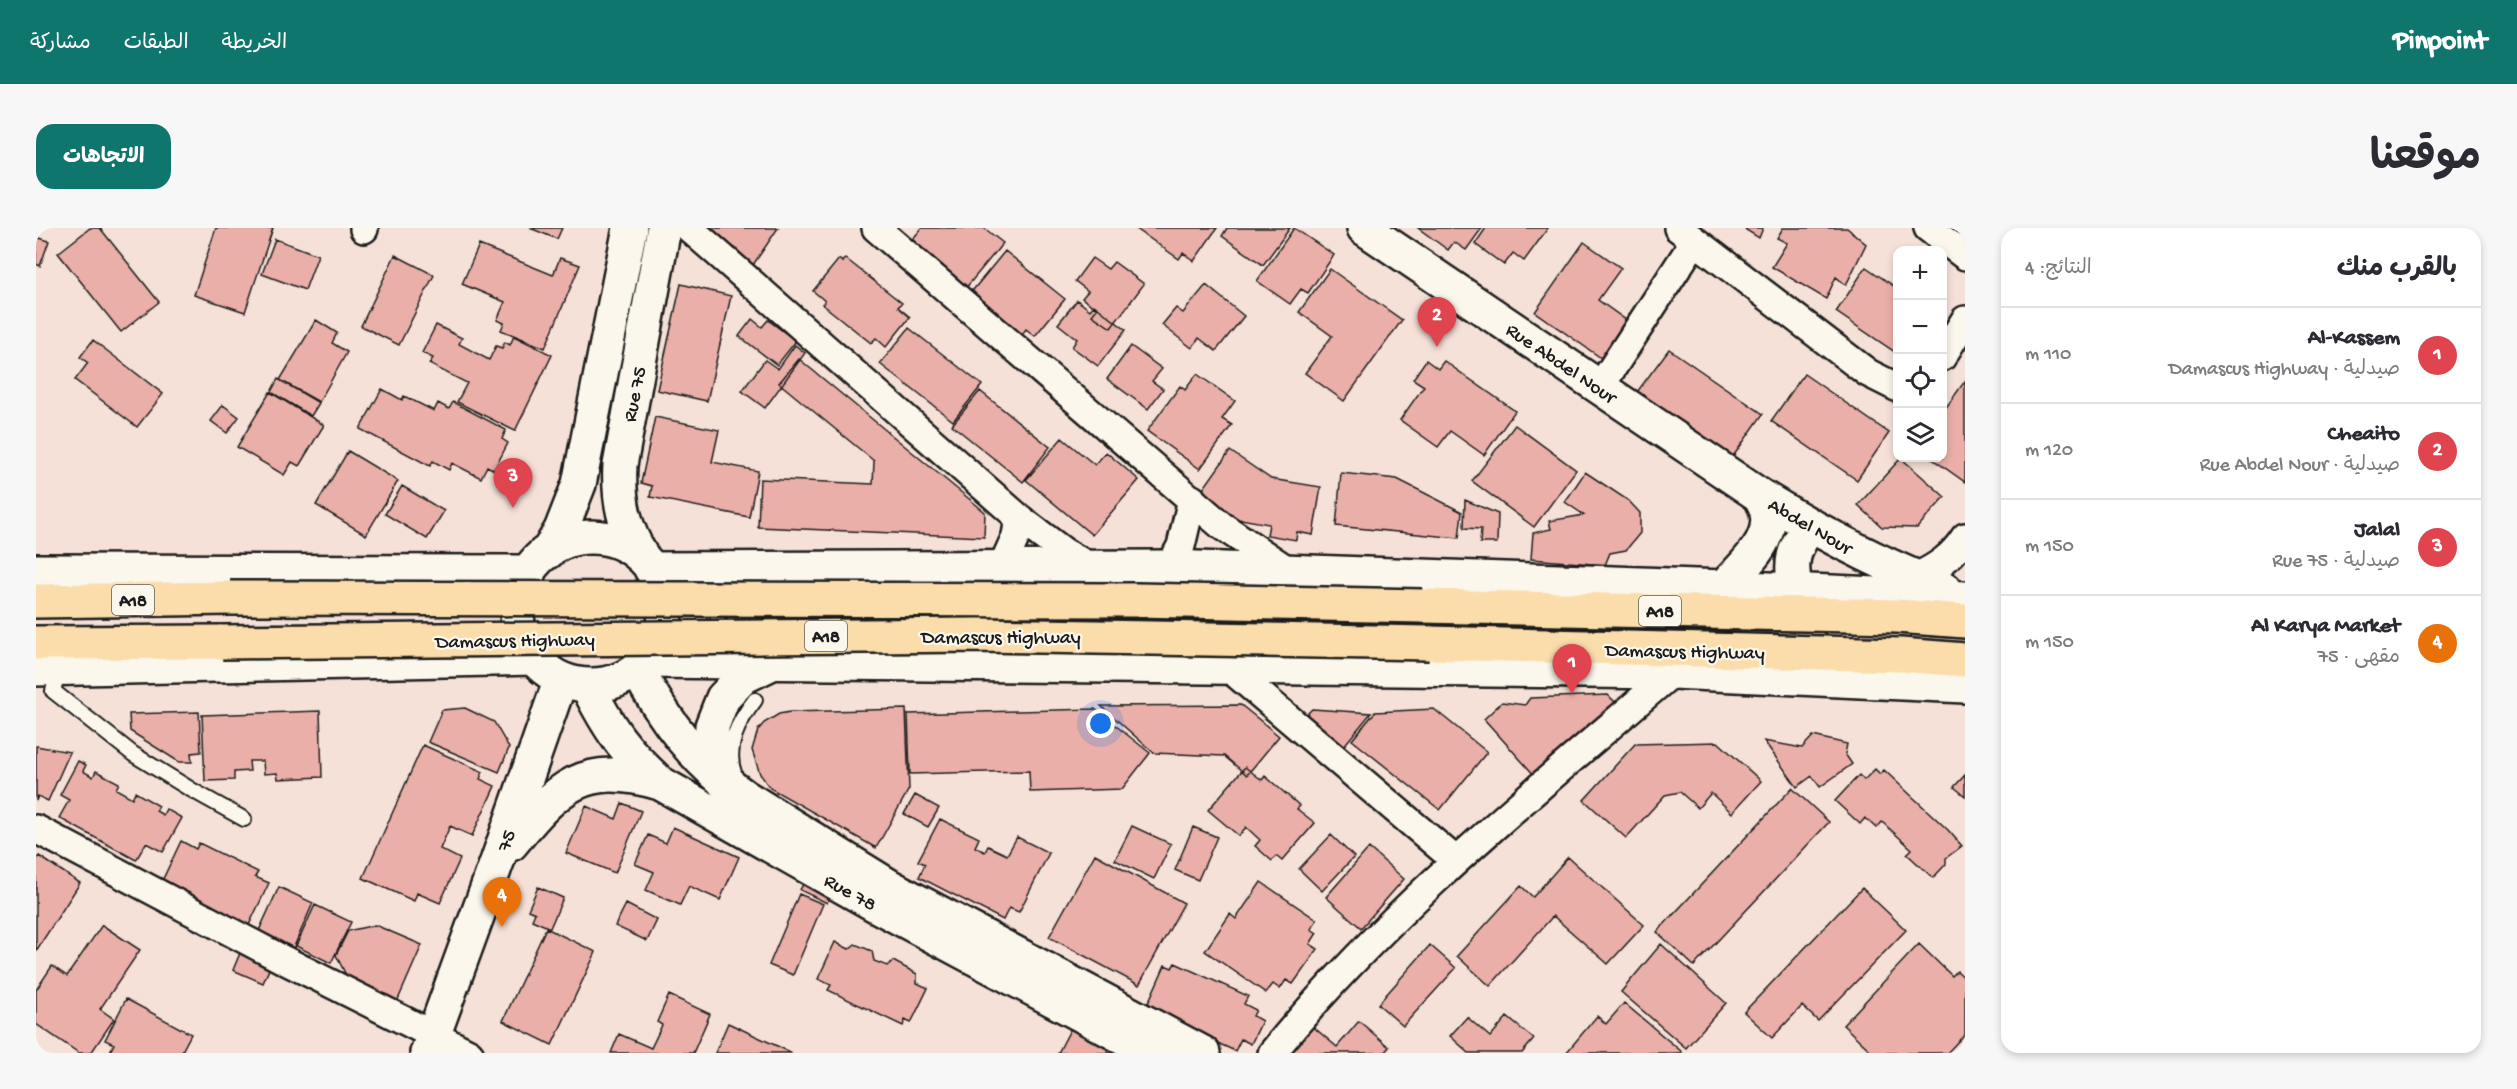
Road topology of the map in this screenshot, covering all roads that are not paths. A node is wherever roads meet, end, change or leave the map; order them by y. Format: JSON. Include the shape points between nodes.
{"nodes":[{"id":1,"x":630,"y":228,"type":"edge"},
{"id":2,"x":664,"y":228,"type":"edge"},
{"id":3,"x":689,"y":228,"type":"edge"},
{"id":4,"x":876,"y":228,"type":"edge"},
{"id":5,"x":1364,"y":228,"type":"edge"},
{"id":6,"x":1928,"y":228,"type":"edge"},
{"id":7,"x":1686,"y":235,"type":"edge"},
{"id":8,"x":1965,"y":256,"type":"edge"},
{"id":9,"x":1965,"y":320,"type":"edge"},
{"id":10,"x":1944,"y":354,"type":"edge"},
{"id":11,"x":1893,"y":386,"type":"edge"},
{"id":12,"x":1600,"y":387,"type":"junction"},
{"id":13,"x":585,"y":460,"type":"junction"},
{"id":14,"x":620,"y":465,"type":"junction"},
{"id":15,"x":1759,"y":495,"type":"junction"},
{"id":16,"x":1192,"y":499,"type":"junction"},
{"id":17,"x":1019,"y":518,"type":"junction"},
{"id":18,"x":1810,"y":527,"type":"junction"},
{"id":19,"x":1965,"y":537,"type":"edge"},
{"id":20,"x":538,"y":562,"type":"junction"},
{"id":21,"x":647,"y":563,"type":"junction"},
{"id":22,"x":1089,"y":566,"type":"junction"},
{"id":23,"x":1002,"y":567,"type":"junction"},
{"id":24,"x":1170,"y":567,"type":"junction"},
{"id":25,"x":36,"y":571,"type":"edge"},
{"id":26,"x":1289,"y":571,"type":"junction"},
{"id":27,"x":1916,"y":578,"type":"junction"},
{"id":28,"x":1724,"y":586,"type":"junction"},
{"id":29,"x":1796,"y":590,"type":"junction"},
{"id":30,"x":1965,"y":597,"type":"edge"},
{"id":31,"x":36,"y":601,"type":"edge"},
{"id":32,"x":1965,"y":621,"type":"edge"},
{"id":33,"x":36,"y":644,"type":"edge"},
{"id":34,"x":534,"y":658,"type":"junction"},
{"id":35,"x":1965,"y":660,"type":"edge"},
{"id":36,"x":770,"y":664,"type":"junction"},
{"id":37,"x":642,"y":665,"type":"junction"},
{"id":38,"x":1228,"y":667,"type":"junction"},
{"id":39,"x":48,"y":669,"type":"edge"},
{"id":40,"x":1673,"y":672,"type":"junction"},
{"id":41,"x":574,"y":682,"type":"junction"},
{"id":42,"x":1965,"y":686,"type":"edge"},
{"id":43,"x":755,"y":700,"type":"dead end"},
{"id":44,"x":660,"y":783,"type":"junction"},
{"id":45,"x":734,"y":790,"type":"junction"},
{"id":46,"x":244,"y":819,"type":"dead end"},
{"id":47,"x":36,"y":829,"type":"edge"},
{"id":48,"x":498,"y":859,"type":"junction"},
{"id":49,"x":1455,"y":860,"type":"junction"},
{"id":50,"x":884,"y":897,"type":"junction"},
{"id":51,"x":1039,"y":979,"type":"junction"},
{"id":52,"x":430,"y":1044,"type":"edge"},
{"id":53,"x":469,"y":1053,"type":"edge"},
{"id":54,"x":1153,"y":1053,"type":"edge"},
{"id":55,"x":1203,"y":1053,"type":"edge"},
{"id":56,"x":1272,"y":1053,"type":"edge"}],
"edges":[{"from":1,"to":13,"type":"street","name":"Rue 75"},
{"from":2,"to":14,"type":"street","name":"Rue 75"},
{"from":3,"to":17,"type":"street"},
{"from":4,"to":16,"type":"street"},
{"from":5,"to":12,"type":"street","name":"Rue Abdel Nour"},
{"from":6,"to":8,"type":"street"},
{"from":7,"to":11,"type":"street","via":[[1868,373]]},
{"from":7,"to":12,"type":"street"},
{"from":9,"to":10,"type":"street"},
{"from":12,"to":15,"type":"street","name":"Rue Abdel Nour"},
{"from":13,"to":14,"type":"street","via":[[595,469],[608,471]]},
{"from":13,"to":20,"type":"street","name":"Rue 75","via":[[571,508]]},
{"from":14,"to":21,"type":"street","name":"Rue 75","via":[[622,513],[630,536]]},
{"from":15,"to":18,"type":"street","name":"Abdel Nour"},
{"from":15,"to":28,"type":"street","name":"Abdel Nour","via":[[1768,510],[1764,538],[1755,554]]},
{"from":16,"to":24,"type":"street","via":[[1181,546]]},
{"from":16,"to":26,"type":"street","via":[[1254,550]]},
{"from":17,"to":22,"type":"street"},
{"from":17,"to":23,"type":"street","via":[[1016,536]]},
{"from":18,"to":27,"type":"street","name":"Abdel Nour"},
{"from":18,"to":29,"type":"street","via":[[1792,556]]},
{"from":19,"to":27,"type":"street","via":[[1938,567]]},
{"from":20,"to":21,"type":"street","via":[[567,542],[588,538],[617,543]]},
{"from":20,"to":25,"type":"street"},
{"from":20,"to":34,"type":"street","via":[[518,600],[523,638]]},
{"from":21,"to":23,"type":"street"},
{"from":21,"to":37,"type":"street","via":[[663,594],[664,622],[655,649]]},
{"from":22,"to":23,"type":"street"},
{"from":22,"to":24,"type":"street"},
{"from":24,"to":26,"type":"street"},
{"from":26,"to":28,"type":"street"},
{"from":27,"to":30,"type":"street","name":"Abdel Nour"},
{"from":28,"to":29,"type":"street"},
{"from":29,"to":30,"type":"street"},
{"from":31,"to":32,"type":"highway","name":"Damascus Highway","number":"A18","bridge":true,"via":[[1137,600],[1897,616]]},
{"from":33,"to":35,"type":"highway","name":"Damascus Highway","number":"A18","bridge":true,"via":[[978,635],[1429,643]]},
{"from":34,"to":39,"type":"street"},
{"from":34,"to":41,"type":"street"},
{"from":36,"to":37,"type":"street"},
{"from":36,"to":38,"type":"street"},
{"from":36,"to":45,"type":"street","via":[[743,677],[723,698],[712,726],[712,755]]},
{"from":37,"to":41,"type":"street","via":[[614,681]]},
{"from":37,"to":45,"type":"street","via":[[654,701],[675,731]]},
{"from":38,"to":40,"type":"street"},
{"from":38,"to":49,"type":"street"},
{"from":39,"to":46,"type":"lane","via":[[53,691],[133,754]]},
{"from":40,"to":42,"type":"street"},
{"from":40,"to":49,"type":"street"},
{"from":41,"to":44,"type":"street","name":"Rue 78","via":[[630,755]]},
{"from":41,"to":48,"type":"street","name":"75"},
{"from":43,"to":45,"type":"lane","via":[[739,721],[731,746]]},
{"from":44,"to":48,"type":"street","via":[[630,774],[599,775],[570,785],[544,804]]},
{"from":44,"to":50,"type":"street","name":"Rue 78"},
{"from":45,"to":50,"type":"street"},
{"from":47,"to":52,"type":"street","via":[[280,958]]},
{"from":48,"to":52,"type":"street","name":"75"},
{"from":49,"to":56,"type":"street","via":[[1315,1000]]},
{"from":50,"to":51,"type":"street"},
{"from":51,"to":54,"type":"street"},
{"from":51,"to":55,"type":"street"},
{"from":52,"to":53,"type":"street"}]}
